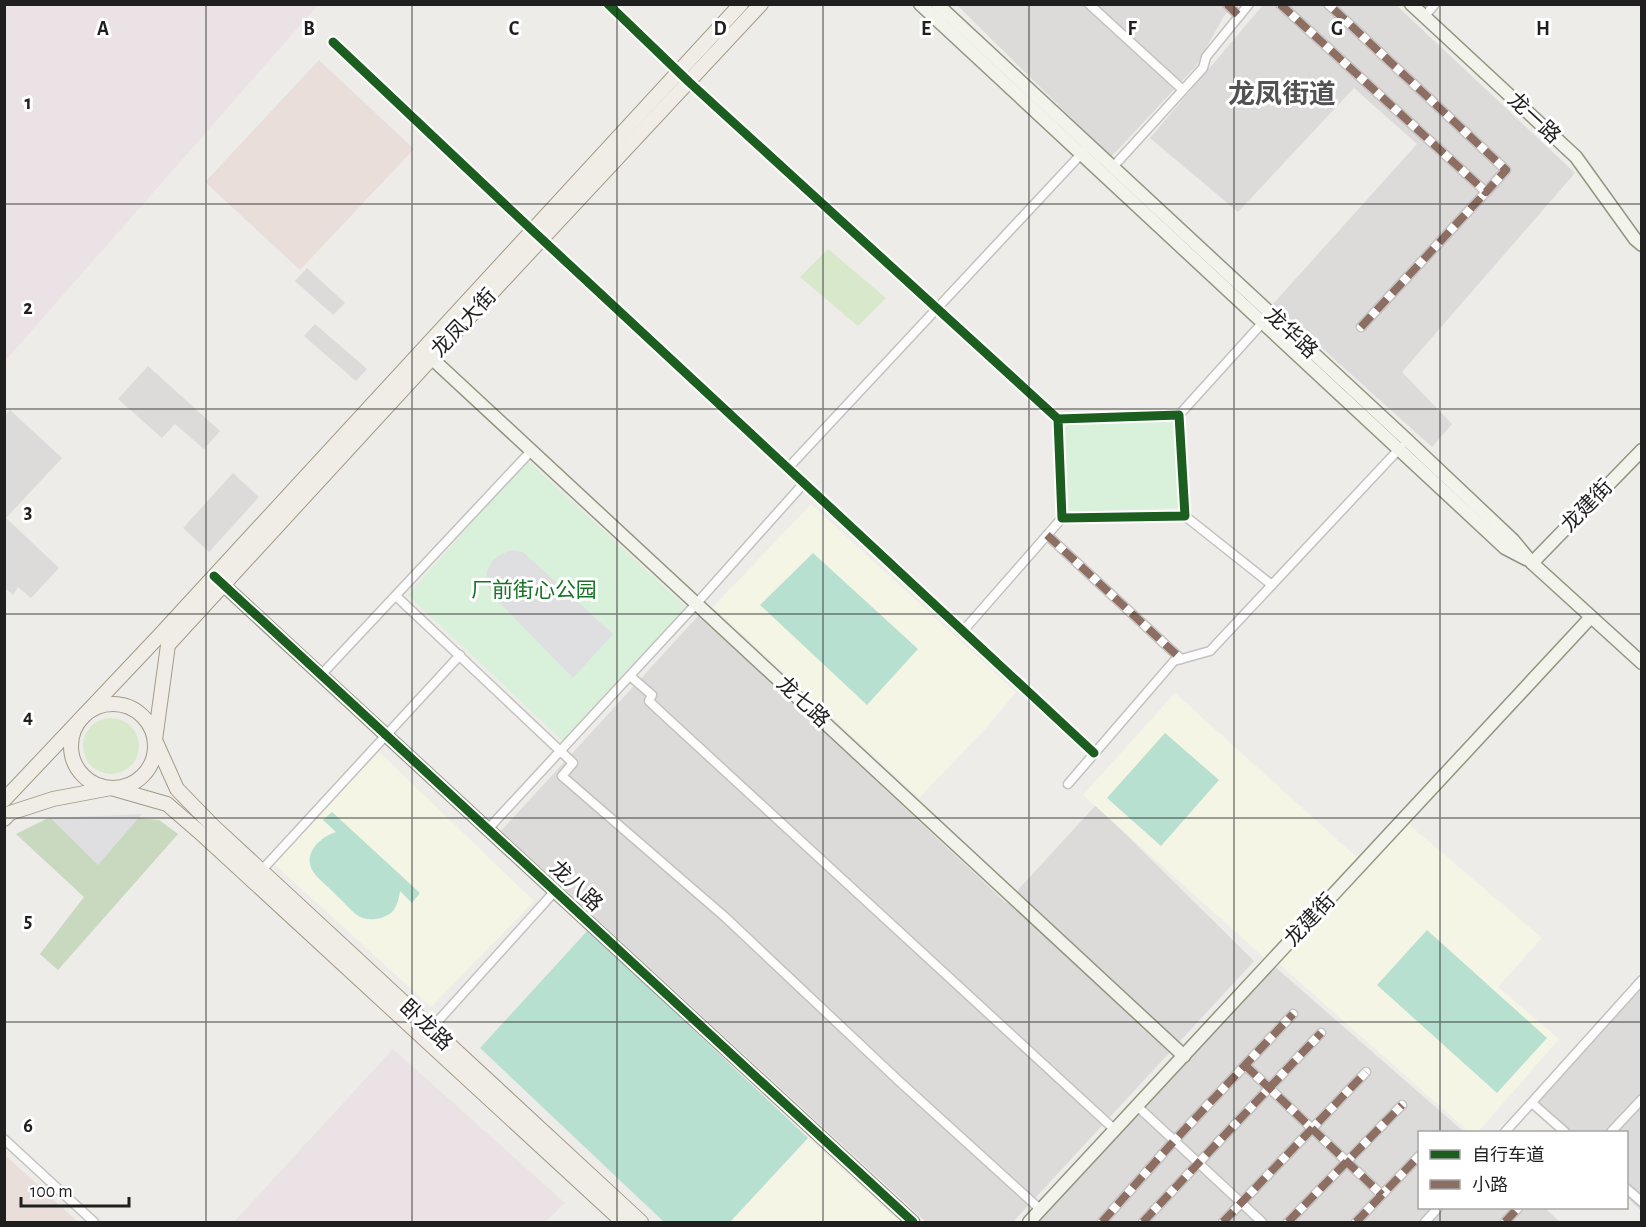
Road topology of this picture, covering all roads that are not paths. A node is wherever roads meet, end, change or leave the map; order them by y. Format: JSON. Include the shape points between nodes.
{"nodes":[{"id":1,"x":608,"y":4,"type":"edge"},
{"id":2,"x":741,"y":4,"type":"edge"},
{"id":3,"x":761,"y":4,"type":"edge"},
{"id":4,"x":920,"y":4,"type":"edge"},
{"id":5,"x":937,"y":4,"type":"edge"},
{"id":6,"x":1089,"y":4,"type":"edge"},
{"id":7,"x":1227,"y":4,"type":"edge"},
{"id":8,"x":1249,"y":4,"type":"edge"},
{"id":9,"x":1280,"y":4,"type":"edge"},
{"id":10,"x":1328,"y":4,"type":"edge"},
{"id":11,"x":1411,"y":4,"type":"edge"},
{"id":12,"x":1435,"y":4,"type":"edge"},
{"id":13,"x":1239,"y":16,"type":"junction"},
{"id":14,"x":1424,"y":17,"type":"junction"},
{"id":15,"x":333,"y":42,"type":"dead end"},
{"id":16,"x":679,"y":72,"type":"junction"},
{"id":17,"x":689,"y":82,"type":"junction"},
{"id":18,"x":1183,"y":90,"type":"junction"},
{"id":19,"x":1085,"y":150,"type":"junction"},
{"id":20,"x":1112,"y":168,"type":"junction"},
{"id":21,"x":1486,"y":192,"type":"junction"},
{"id":22,"x":537,"y":235,"type":"junction"},
{"id":23,"x":1641,"y":245,"type":"edge"},
{"id":24,"x":937,"y":308,"type":"junction"},
{"id":25,"x":1266,"y":318,"type":"junction"},
{"id":26,"x":1361,"y":327,"type":"dead end"},
{"id":27,"x":427,"y":353,"type":"junction"},
{"id":28,"x":1179,"y":415,"type":"junction"},
{"id":29,"x":1058,"y":419,"type":"junction"},
{"id":30,"x":1403,"y":444,"type":"junction"},
{"id":31,"x":532,"y":450,"type":"junction"},
{"id":32,"x":1641,"y":450,"type":"edge"},
{"id":33,"x":788,"y":468,"type":"junction"},
{"id":34,"x":804,"y":483,"type":"junction"},
{"id":35,"x":1185,"y":516,"type":"junction"},
{"id":36,"x":1062,"y":519,"type":"junction"},
{"id":37,"x":1047,"y":535,"type":"junction"},
{"id":38,"x":1532,"y":563,"type":"junction"},
{"id":39,"x":219,"y":580,"type":"junction"},
{"id":40,"x":1272,"y":585,"type":"junction"},
{"id":41,"x":396,"y":596,"type":"junction"},
{"id":42,"x":697,"y":603,"type":"junction"},
{"id":43,"x":1591,"y":617,"type":"junction"},
{"id":44,"x":963,"y":631,"type":"junction"},
{"id":45,"x":164,"y":640,"type":"junction"},
{"id":46,"x":460,"y":655,"type":"junction"},
{"id":47,"x":1181,"y":659,"type":"junction"},
{"id":48,"x":1641,"y":663,"type":"edge"},
{"id":49,"x":321,"y":675,"type":"junction"},
{"id":50,"x":630,"y":676,"type":"junction"},
{"id":51,"x":83,"y":717,"type":"junction"},
{"id":52,"x":386,"y":735,"type":"junction"},
{"id":53,"x":155,"y":740,"type":"junction"},
{"id":54,"x":560,"y":752,"type":"junction"},
{"id":55,"x":1094,"y":753,"type":"junction"},
{"id":56,"x":1068,"y":784,"type":"dead end"},
{"id":57,"x":111,"y":788,"type":"junction"},
{"id":58,"x":4,"y":800,"type":"edge"},
{"id":59,"x":7,"y":816,"type":"edge"},
{"id":60,"x":488,"y":829,"type":"junction"},
{"id":61,"x":208,"y":830,"type":"junction"},
{"id":62,"x":261,"y":871,"type":"junction"},
{"id":63,"x":555,"y":891,"type":"junction"},
{"id":64,"x":1641,"y":980,"type":"edge"},
{"id":65,"x":1293,"y":1014,"type":"dead end"},
{"id":66,"x":426,"y":1033,"type":"junction"},
{"id":67,"x":1321,"y":1033,"type":"dead end"},
{"id":68,"x":1184,"y":1056,"type":"junction"},
{"id":69,"x":1245,"y":1065,"type":"junction"},
{"id":70,"x":1366,"y":1072,"type":"dead end"},
{"id":71,"x":1270,"y":1088,"type":"junction"},
{"id":72,"x":1641,"y":1099,"type":"edge"},
{"id":73,"x":1532,"y":1103,"type":"junction"},
{"id":74,"x":1402,"y":1105,"type":"dead end"},
{"id":75,"x":1137,"y":1106,"type":"junction"},
{"id":76,"x":1312,"y":1128,"type":"junction"},
{"id":77,"x":1115,"y":1130,"type":"junction"},
{"id":78,"x":1506,"y":1131,"type":"edge"},
{"id":79,"x":1564,"y":1131,"type":"edge"},
{"id":80,"x":1612,"y":1131,"type":"edge"},
{"id":81,"x":4,"y":1139,"type":"edge"},
{"id":82,"x":1174,"y":1141,"type":"junction"},
{"id":83,"x":1418,"y":1156,"type":"edge"},
{"id":84,"x":1348,"y":1162,"type":"junction"},
{"id":85,"x":1198,"y":1163,"type":"junction"},
{"id":86,"x":1628,"y":1190,"type":"edge"},
{"id":87,"x":1382,"y":1195,"type":"junction"},
{"id":88,"x":1641,"y":1202,"type":"edge"},
{"id":89,"x":1241,"y":1203,"type":"junction"},
{"id":90,"x":1437,"y":1209,"type":"edge"},
{"id":91,"x":1517,"y":1209,"type":"edge"},
{"id":92,"x":1041,"y":1210,"type":"junction"},
{"id":93,"x":633,"y":1221,"type":"edge"},
{"id":94,"x":94,"y":1222,"type":"edge"},
{"id":95,"x":914,"y":1222,"type":"edge"},
{"id":96,"x":1029,"y":1222,"type":"edge"},
{"id":97,"x":1102,"y":1222,"type":"edge"},
{"id":98,"x":1143,"y":1222,"type":"edge"},
{"id":99,"x":1223,"y":1222,"type":"edge"},
{"id":100,"x":1262,"y":1222,"type":"edge"},
{"id":101,"x":1288,"y":1222,"type":"edge"},
{"id":102,"x":1356,"y":1222,"type":"edge"},
{"id":103,"x":1425,"y":1222,"type":"edge"},
{"id":104,"x":1505,"y":1222,"type":"edge"}],
"edges":[{"from":1,"to":16,"type":"street"},
{"from":2,"to":16,"type":"main road","name":"龙凤大街"},
{"from":3,"to":17,"type":"main road","name":"龙凤大街"},
{"from":4,"to":19,"type":"street"},
{"from":5,"to":19,"type":"street","name":"龙华路"},
{"from":6,"to":18,"type":"street"},
{"from":7,"to":13,"type":"street"},
{"from":8,"to":13,"type":"street"},
{"from":9,"to":21,"type":"street"},
{"from":10,"to":21,"type":"street","via":[[1506,170]]},
{"from":11,"to":14,"type":"street","name":"龙一路"},
{"from":12,"to":14,"type":"street"},
{"from":13,"to":18,"type":"street"},
{"from":14,"to":23,"type":"street","name":"龙一路","via":[[1576,157]]},
{"from":15,"to":22,"type":"street"},
{"from":16,"to":17,"type":"street"},
{"from":16,"to":22,"type":"main road","name":"龙凤大街"},
{"from":17,"to":22,"type":"main road","name":"龙凤大街"},
{"from":17,"to":24,"type":"street"},
{"from":18,"to":20,"type":"street"},
{"from":19,"to":20,"type":"street","name":"龙华路"},
{"from":19,"to":24,"type":"street"},
{"from":19,"to":25,"type":"street"},
{"from":20,"to":25,"type":"street","name":"龙华路"},
{"from":21,"to":26,"type":"street"},
{"from":22,"to":27,"type":"main road","name":"龙凤大街"},
{"from":22,"to":33,"type":"street"},
{"from":24,"to":29,"type":"street"},
{"from":24,"to":33,"type":"street"},
{"from":25,"to":28,"type":"street"},
{"from":25,"to":30,"type":"street","name":"龙华路"},
{"from":27,"to":31,"type":"street","name":"龙七路"},
{"from":27,"to":39,"type":"main road","name":"龙凤大街"},
{"from":28,"to":29,"type":"street"},
{"from":28,"to":35,"type":"street"},
{"from":29,"to":36,"type":"street"},
{"from":30,"to":38,"type":"street","name":"龙华路","via":[[1513,540]]},
{"from":30,"to":40,"type":"street"},
{"from":31,"to":41,"type":"street"},
{"from":31,"to":42,"type":"street","name":"龙七路"},
{"from":32,"to":38,"type":"street","name":"龙建街"},
{"from":33,"to":34,"type":"street"},
{"from":34,"to":42,"type":"street"},
{"from":34,"to":44,"type":"street"},
{"from":35,"to":36,"type":"street"},
{"from":35,"to":40,"type":"street"},
{"from":36,"to":37,"type":"street"},
{"from":37,"to":44,"type":"street"},
{"from":37,"to":47,"type":"street"},
{"from":38,"to":43,"type":"street","name":"龙华路"},
{"from":39,"to":45,"type":"main road","name":"龙凤大街"},
{"from":39,"to":49,"type":"street","name":"龙八路"},
{"from":40,"to":47,"type":"street","via":[[1210,651]]},
{"from":41,"to":46,"type":"street"},
{"from":41,"to":49,"type":"street"},
{"from":42,"to":50,"type":"street"},
{"from":42,"to":68,"type":"street","name":"龙七路"},
{"from":43,"to":48,"type":"street","name":"龙华路"},
{"from":43,"to":68,"type":"street","name":"龙建街"},
{"from":44,"to":55,"type":"street"},
{"from":45,"to":51,"type":"main road","name":"龙凤大街"},
{"from":45,"to":53,"type":"main road"},
{"from":46,"to":52,"type":"street"},
{"from":46,"to":54,"type":"street"},
{"from":47,"to":55,"type":"street","via":[[1174,661]]},
{"from":49,"to":52,"type":"street","name":"龙八路"},
{"from":50,"to":54,"type":"street"},
{"from":50,"to":77,"type":"street","via":[[652,695],[649,701],[665,716]]},
{"from":51,"to":53,"type":"main road","via":[[106,705],[132,708],[147,722]]},
{"from":51,"to":57,"type":"main road","via":[[72,738],[74,761],[89,780]]},
{"from":51,"to":58,"type":"main road","name":"龙凤大街"},
{"from":52,"to":60,"type":"street","name":"龙八路"},
{"from":52,"to":62,"type":"street"},
{"from":53,"to":57,"type":"main road","via":[[155,752],[144,774],[129,784]]},
{"from":53,"to":61,"type":"main road","via":[[177,789]]},
{"from":54,"to":60,"type":"street"},
{"from":54,"to":92,"type":"street","via":[[573,763],[562,776],[725,917]]},
{"from":55,"to":56,"type":"street"},
{"from":57,"to":59,"type":"main road","via":[[53,799]]},
{"from":57,"to":61,"type":"main road","via":[[167,804]]},
{"from":60,"to":63,"type":"street","name":"龙八路"},
{"from":61,"to":62,"type":"main road","name":"卧龙路"},
{"from":61,"to":66,"type":"main road","name":"卧龙路"},
{"from":62,"to":66,"type":"main road","name":"卧龙路"},
{"from":63,"to":66,"type":"street"},
{"from":63,"to":95,"type":"street","name":"龙八路"},
{"from":64,"to":73,"type":"street"},
{"from":65,"to":69,"type":"street"},
{"from":66,"to":93,"type":"main road","name":"卧龙路"},
{"from":67,"to":71,"type":"street"},
{"from":68,"to":75,"type":"street","name":"龙建街"},
{"from":69,"to":71,"type":"street"},
{"from":69,"to":82,"type":"street"},
{"from":70,"to":76,"type":"street"},
{"from":71,"to":76,"type":"street"},
{"from":71,"to":85,"type":"street"},
{"from":72,"to":80,"type":"street"},
{"from":73,"to":78,"type":"street"},
{"from":73,"to":79,"type":"street"},
{"from":74,"to":84,"type":"street"},
{"from":75,"to":77,"type":"street","name":"龙建街"},
{"from":75,"to":82,"type":"street"},
{"from":76,"to":84,"type":"street"},
{"from":76,"to":89,"type":"street"},
{"from":77,"to":92,"type":"street","name":"龙建街"},
{"from":81,"to":94,"type":"street"},
{"from":82,"to":85,"type":"street"},
{"from":82,"to":97,"type":"street"},
{"from":83,"to":87,"type":"street"},
{"from":84,"to":87,"type":"street"},
{"from":84,"to":101,"type":"street"},
{"from":85,"to":89,"type":"street"},
{"from":85,"to":98,"type":"street"},
{"from":86,"to":88,"type":"street"},
{"from":87,"to":102,"type":"street"},
{"from":89,"to":99,"type":"street"},
{"from":89,"to":100,"type":"street"},
{"from":90,"to":103,"type":"street"},
{"from":91,"to":104,"type":"street"},
{"from":92,"to":96,"type":"street","name":"龙建街"}]}
